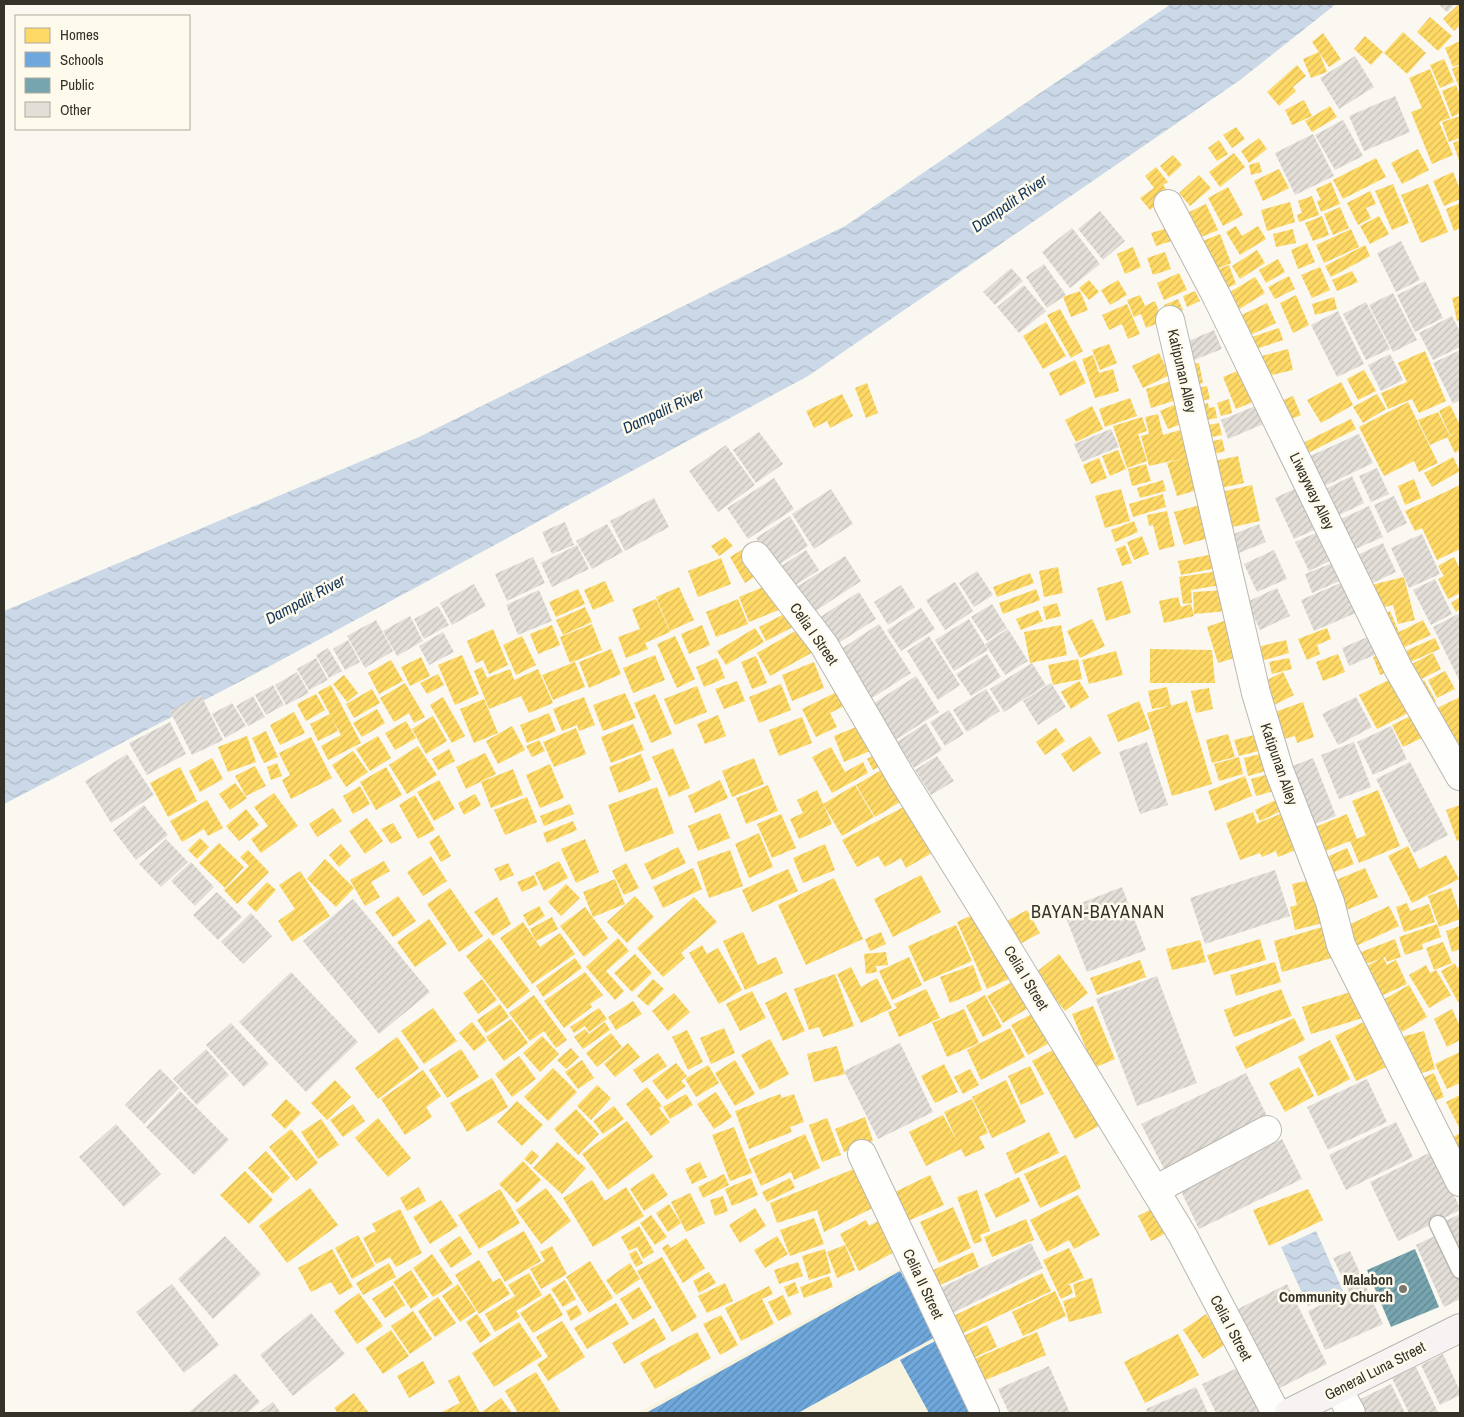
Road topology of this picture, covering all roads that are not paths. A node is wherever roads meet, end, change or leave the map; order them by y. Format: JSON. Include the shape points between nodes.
{"nodes":[{"id":1,"x":1168,"y":204,"type":"dead end"},
{"id":2,"x":1170,"y":320,"type":"dead end"},
{"id":3,"x":756,"y":556,"type":"dead end"},
{"id":4,"x":1460,"y":776,"type":"edge"},
{"id":5,"x":1267,"y":1130,"type":"dead end"},
{"id":6,"x":862,"y":1154,"type":"dead end"},
{"id":7,"x":1460,"y":1182,"type":"edge"},
{"id":8,"x":1155,"y":1190,"type":"junction"},
{"id":9,"x":1438,"y":1224,"type":"dead end"},
{"id":10,"x":1460,"y":1270,"type":"edge"},
{"id":11,"x":1460,"y":1328,"type":"edge"},
{"id":12,"x":1338,"y":1389,"type":"junction"},
{"id":13,"x":985,"y":1413,"type":"edge"},
{"id":14,"x":1276,"y":1413,"type":"edge"},
{"id":15,"x":1289,"y":1413,"type":"edge"},
{"id":16,"x":1351,"y":1413,"type":"edge"}],
"edges":[{"from":1,"to":4,"type":"street","name":"Liwayway Alley","via":[[1216,295],[1398,668]]},
{"from":2,"to":7,"type":"street","name":"Katipunan Alley","via":[[1256,693],[1279,770],[1330,902],[1341,944]]},
{"from":3,"to":8,"type":"street","name":"Celia I Street","via":[[824,645],[901,777]]},
{"from":5,"to":8,"type":"street"},
{"from":6,"to":13,"type":"street","name":"Celia II Street"},
{"from":8,"to":14,"type":"street","name":"Celia I Street","via":[[1184,1236]]},
{"from":9,"to":10,"type":"lane"},
{"from":11,"to":12,"type":"main road","name":"General Luna Street"},
{"from":12,"to":15,"type":"main road","name":"General Luna Street"},
{"from":12,"to":16,"type":"street"}]}
